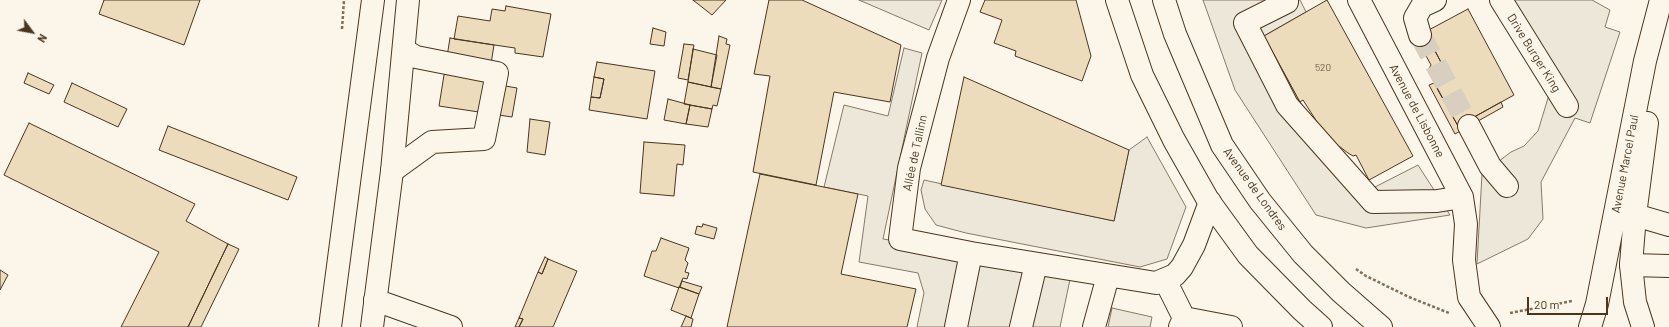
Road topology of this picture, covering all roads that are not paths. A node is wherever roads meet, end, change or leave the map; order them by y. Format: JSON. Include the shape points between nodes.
{"nodes":[{"id":1,"x":373,"y":0,"type":"edge"},
{"id":2,"x":408,"y":0,"type":"edge"},
{"id":3,"x":959,"y":0,"type":"edge"},
{"id":4,"x":1117,"y":0,"type":"edge"},
{"id":5,"x":1164,"y":0,"type":"edge"},
{"id":6,"x":1286,"y":0,"type":"edge"},
{"id":7,"x":1359,"y":0,"type":"edge"},
{"id":8,"x":1435,"y":0,"type":"edge"},
{"id":9,"x":1501,"y":0,"type":"edge"},
{"id":10,"x":1660,"y":0,"type":"edge"},
{"id":11,"x":1664,"y":0,"type":"edge"},
{"id":12,"x":1420,"y":35,"type":"tunnel mouth"},
{"id":13,"x":404,"y":50,"type":"junction"},
{"id":14,"x":1566,"y":106,"type":"dead end"},
{"id":15,"x":1469,"y":126,"type":"tunnel mouth"},
{"id":16,"x":392,"y":171,"type":"junction"},
{"id":17,"x":1508,"y":186,"type":"dead end"},
{"id":18,"x":1462,"y":197,"type":"junction"},
{"id":19,"x":1210,"y":202,"type":"junction"},
{"id":20,"x":1635,"y":215,"type":"junction"},
{"id":21,"x":1669,"y":225,"type":"edge"},
{"id":22,"x":971,"y":253,"type":"junction"},
{"id":23,"x":1036,"y":264,"type":"junction"},
{"id":24,"x":1631,"y":266,"type":"junction"},
{"id":25,"x":1669,"y":266,"type":"edge"},
{"id":26,"x":1108,"y":276,"type":"junction"},
{"id":27,"x":1165,"y":280,"type":"junction"},
{"id":28,"x":375,"y":300,"type":"junction"},
{"id":29,"x":1182,"y":323,"type":"edge"},
{"id":30,"x":330,"y":327,"type":"edge"},
{"id":31,"x":372,"y":327,"type":"edge"},
{"id":32,"x":451,"y":327,"type":"edge"},
{"id":33,"x":956,"y":327,"type":"edge"},
{"id":34,"x":1021,"y":327,"type":"edge"},
{"id":35,"x":1094,"y":327,"type":"edge"},
{"id":36,"x":1231,"y":327,"type":"edge"},
{"id":37,"x":1321,"y":327,"type":"edge"},
{"id":38,"x":1381,"y":327,"type":"edge"},
{"id":39,"x":1489,"y":327,"type":"edge"},
{"id":40,"x":1590,"y":327,"type":"edge"},
{"id":41,"x":1643,"y":327,"type":"edge"}],
"edges":[{"from":1,"to":30,"type":"main road"},
{"from":2,"to":13,"type":"main road"},
{"from":3,"to":22,"type":"main road","name":"Allée de Tallinn","via":[[938,58],[909,168],[900,239]]},
{"from":4,"to":19,"type":"main road","via":[[1142,74],[1174,140]]},
{"from":5,"to":38,"type":"main road","name":"Avenue de Londres","via":[[1175,34],[1222,145],[1260,201],[1303,254]]},
{"from":6,"to":18,"type":"main road","via":[[1287,2],[1245,23],[1287,105],[1373,202],[1437,201]]},
{"from":7,"to":18,"type":"main road","name":"Avenue de Lisbonne"},
{"from":8,"to":12,"type":"main road","via":[[1422,6],[1415,18]]},
{"from":9,"to":14,"type":"main road","name":"Drive Burger King"},
{"from":10,"to":40,"type":"main road","name":"Avenue Marcel Paul","via":[[1597,304]]},
{"from":11,"to":20,"type":"main road","name":"Avenue Marcel Paul"},
{"from":13,"to":16,"type":"main road"},
{"from":13,"to":16,"type":"main road","via":[[416,57],[497,73],[484,139],[432,142]]},
{"from":15,"to":17,"type":"main road","via":[[1490,166]]},
{"from":16,"to":28,"type":"main road"},
{"from":18,"to":39,"type":"main road","name":"Avenue de Lisbonne","via":[[1473,223],[1464,260],[1469,297]]},
{"from":19,"to":27,"type":"main road","via":[[1194,245],[1182,267],[1175,275]]},
{"from":19,"to":37,"type":"main road","via":[[1248,255]]},
{"from":20,"to":21,"type":"main road"},
{"from":20,"to":24,"type":"main road","name":"Avenue Marcel Paul"},
{"from":22,"to":23,"type":"main road"},
{"from":22,"to":33,"type":"main road"},
{"from":23,"to":26,"type":"main road"},
{"from":23,"to":34,"type":"main road"},
{"from":24,"to":25,"type":"main road"},
{"from":24,"to":41,"type":"main road","name":"Avenue Marcel Paul","via":[[1634,302]]},
{"from":26,"to":27,"type":"main road","via":[[1156,283]]},
{"from":26,"to":35,"type":"main road"},
{"from":27,"to":29,"type":"main road"},
{"from":28,"to":31,"type":"main road"},
{"from":28,"to":32,"type":"main road"},
{"from":29,"to":36,"type":"main road"}]}
